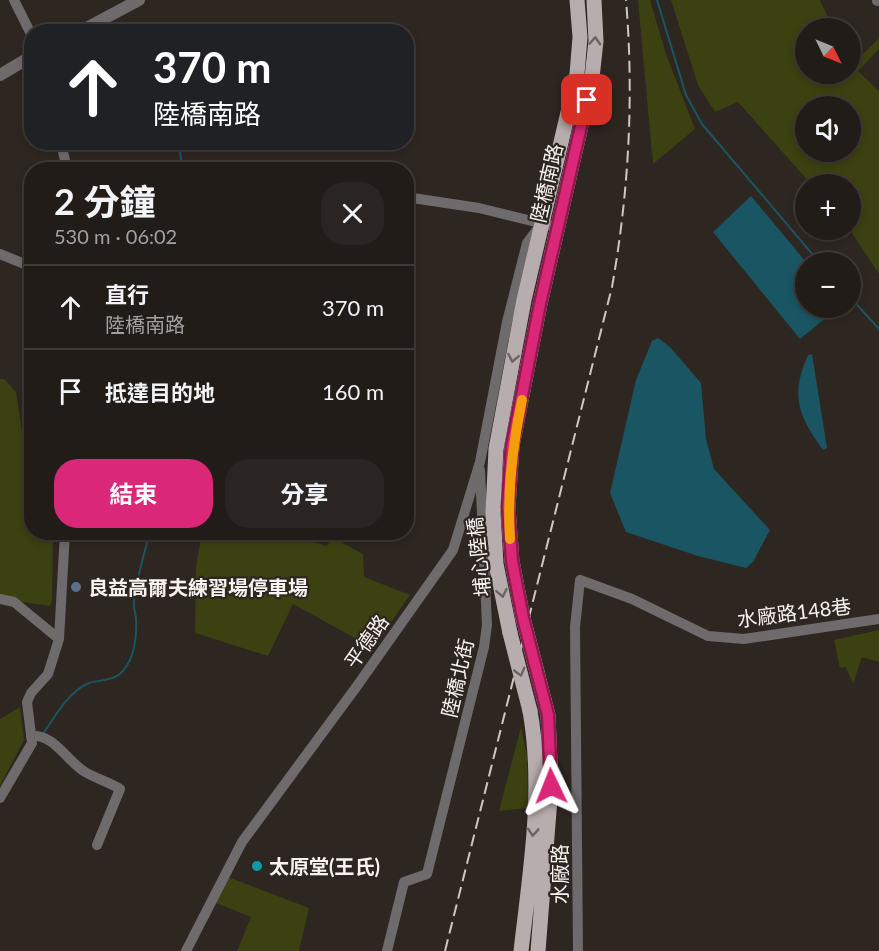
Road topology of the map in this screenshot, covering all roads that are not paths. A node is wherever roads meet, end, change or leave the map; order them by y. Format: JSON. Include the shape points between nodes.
{"nodes":[{"id":1,"x":14,"y":0,"type":"edge"},
{"id":2,"x":139,"y":0,"type":"edge"},
{"id":3,"x":577,"y":0,"type":"edge"},
{"id":4,"x":594,"y":0,"type":"edge"},
{"id":5,"x":26,"y":24,"type":"edge"},
{"id":6,"x":93,"y":24,"type":"edge"},
{"id":7,"x":24,"y":62,"type":"edge"},
{"id":8,"x":0,"y":75,"type":"edge"},
{"id":9,"x":414,"y":198,"type":"edge"},
{"id":10,"x":542,"y":224,"type":"junction"},
{"id":11,"x":557,"y":228,"type":"junction"},
{"id":12,"x":0,"y":254,"type":"edge"},
{"id":13,"x":24,"y":264,"type":"edge"},
{"id":14,"x":524,"y":300,"type":"joint"},
{"id":15,"x":540,"y":304,"type":"joint"},
{"id":16,"x":507,"y":321,"type":"joint"},
{"id":17,"x":480,"y":462,"type":"junction"},
{"id":18,"x":65,"y":540,"type":"edge"},
{"id":19,"x":580,"y":580,"type":"joint"},
{"id":20,"x":0,"y":599,"type":"edge"},
{"id":21,"x":879,"y":619,"type":"edge"},
{"id":22,"x":59,"y":639,"type":"junction"},
{"id":23,"x":33,"y":735,"type":"junction"},
{"id":24,"x":0,"y":798,"type":"edge"},
{"id":25,"x":98,"y":845,"type":"dead end"},
{"id":26,"x":186,"y":951,"type":"edge"},
{"id":27,"x":387,"y":951,"type":"edge"},
{"id":28,"x":521,"y":951,"type":"edge"},
{"id":29,"x":538,"y":951,"type":"edge"},
{"id":30,"x":578,"y":951,"type":"edge"}],
"edges":[{"from":1,"to":5,"type":"street"},
{"from":2,"to":6,"type":"street"},
{"from":3,"to":10,"type":"main road","name":"陸橋南路","via":[[577,74]]},
{"from":11,"to":4,"type":"main road","name":"陸橋南路","one_way":true,"via":[[592,78]]},
{"from":7,"to":8,"type":"street"},
{"from":9,"to":10,"type":"street","via":[[479,208]]},
{"from":10,"to":11,"type":"street"},
{"from":10,"to":14,"type":"main road","name":"陸橋南路"},
{"from":10,"to":16,"type":"street","name":"陸橋南路","via":[[527,243]]},
{"from":11,"to":15,"type":"main road","name":"陸橋南路"},
{"from":12,"to":13,"type":"street"},
{"from":14,"to":28,"type":"main road","name":"埔心陸橋","one_way":true,"bridge":true,"via":[[496,449],[493,512],[496,564],[536,753],[537,786]]},
{"from":15,"to":29,"type":"main road","name":"埔心陸橋","bridge":true,"via":[[512,446],[508,507],[512,561],[548,715],[551,786]]},
{"from":16,"to":17,"type":"street","name":"平德路"},
{"from":17,"to":26,"type":"street","name":"平德路","via":[[453,550],[242,842]]},
{"from":17,"to":27,"type":"street","name":"陸橋北街","via":[[487,625],[484,647],[427,874],[404,882]]},
{"from":18,"to":22,"type":"street"},
{"from":19,"to":21,"type":"street","name":"水廠路148巷","via":[[632,599],[708,636],[744,639]]},
{"from":19,"to":30,"type":"street","name":"水廠路","via":[[576,627]]},
{"from":20,"to":22,"type":"street","via":[[14,603]]},
{"from":22,"to":23,"type":"street","via":[[48,674],[27,702]]},
{"from":23,"to":24,"type":"street"},
{"from":23,"to":25,"type":"street","via":[[48,740],[84,771],[120,789]]}]}
